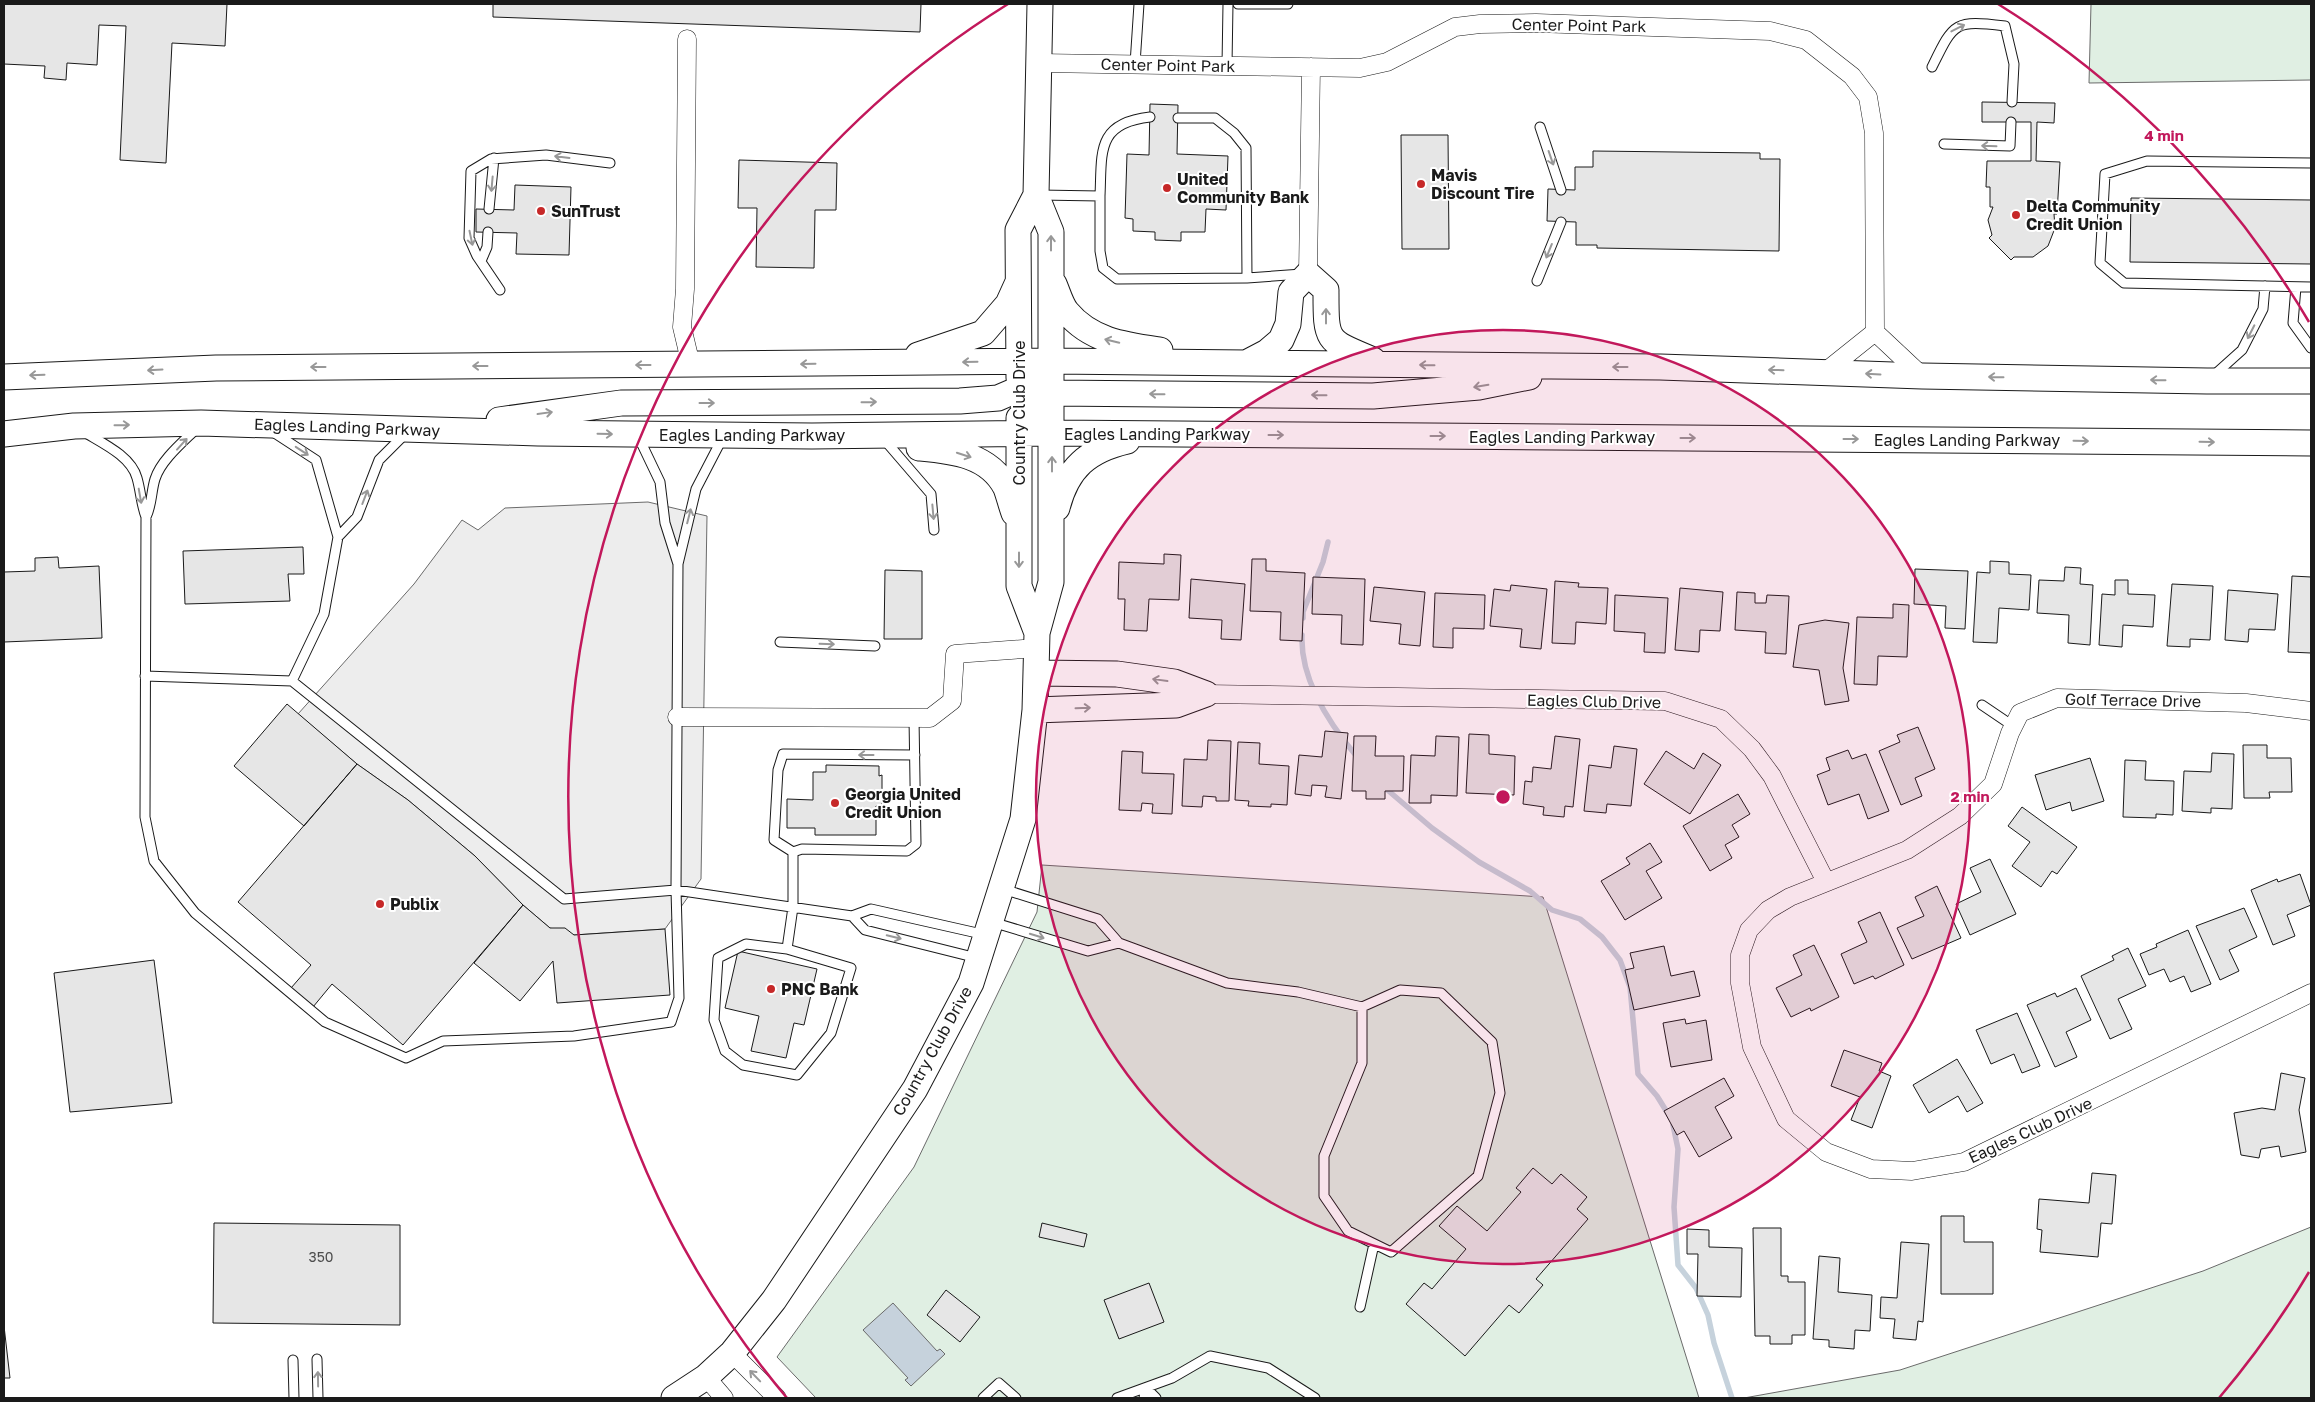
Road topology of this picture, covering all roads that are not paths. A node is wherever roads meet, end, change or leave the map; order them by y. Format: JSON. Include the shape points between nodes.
{"nodes":[{"id":1,"x":1040,"y":4,"type":"edge"},
{"id":2,"x":1139,"y":4,"type":"edge"},
{"id":3,"x":1228,"y":4,"type":"edge"},
{"id":4,"x":1238,"y":4,"type":"edge"},
{"id":5,"x":1288,"y":4,"type":"edge"},
{"id":6,"x":687,"y":39,"type":"dead end"},
{"id":7,"x":1040,"y":63,"type":"junction"},
{"id":8,"x":1135,"y":64,"type":"junction"},
{"id":9,"x":1227,"y":65,"type":"junction"},
{"id":10,"x":1311,"y":67,"type":"junction"},
{"id":11,"x":1932,"y":67,"type":"dead end"},
{"id":12,"x":2012,"y":102,"type":"dead end"},
{"id":13,"x":1150,"y":117,"type":"dead end"},
{"id":14,"x":1178,"y":118,"type":"dead end"},
{"id":15,"x":2011,"y":122,"type":"dead end"},
{"id":16,"x":1540,"y":126,"type":"dead end"},
{"id":17,"x":1944,"y":144,"type":"dead end"},
{"id":18,"x":494,"y":158,"type":"junction"},
{"id":19,"x":610,"y":163,"type":"dead end"},
{"id":20,"x":2311,"y":163,"type":"edge"},
{"id":21,"x":1561,"y":190,"type":"dead end"},
{"id":22,"x":1036,"y":195,"type":"junction"},
{"id":23,"x":1100,"y":196,"type":"junction"},
{"id":24,"x":489,"y":209,"type":"dead end"},
{"id":25,"x":1561,"y":222,"type":"dead end"},
{"id":26,"x":488,"y":232,"type":"dead end"},
{"id":27,"x":480,"y":261,"type":"junction"},
{"id":28,"x":1308,"y":274,"type":"junction"},
{"id":29,"x":1051,"y":277,"type":"junction"},
{"id":30,"x":1247,"y":278,"type":"junction"},
{"id":31,"x":1019,"y":280,"type":"junction"},
{"id":32,"x":1537,"y":281,"type":"dead end"},
{"id":33,"x":2265,"y":286,"type":"junction"},
{"id":34,"x":2296,"y":287,"type":"junction"},
{"id":35,"x":2311,"y":287,"type":"edge"},
{"id":36,"x":500,"y":290,"type":"dead end"},
{"id":37,"x":1875,"y":332,"type":"junction"},
{"id":38,"x":2311,"y":348,"type":"edge"},
{"id":39,"x":1019,"y":361,"type":"junction"},
{"id":40,"x":1052,"y":361,"type":"junction"},
{"id":41,"x":895,"y":363,"type":"junction"},
{"id":42,"x":1246,"y":363,"type":"junction"},
{"id":43,"x":1384,"y":364,"type":"junction"},
{"id":44,"x":691,"y":365,"type":"junction"},
{"id":45,"x":1580,"y":367,"type":"junction"},
{"id":46,"x":1825,"y":372,"type":"junction"},
{"id":47,"x":1922,"y":376,"type":"junction"},
{"id":48,"x":4,"y":377,"type":"edge"},
{"id":49,"x":2207,"y":381,"type":"junction"},
{"id":50,"x":2311,"y":381,"type":"edge"},
{"id":51,"x":1019,"y":389,"type":"junction"},
{"id":52,"x":1052,"y":393,"type":"junction"},
{"id":53,"x":201,"y":423,"type":"junction"},
{"id":54,"x":261,"y":425,"type":"junction"},
{"id":55,"x":74,"y":426,"type":"junction"},
{"id":56,"x":419,"y":430,"type":"junction"},
{"id":57,"x":4,"y":434,"type":"edge"},
{"id":58,"x":636,"y":434,"type":"junction"},
{"id":59,"x":1019,"y":434,"type":"junction"},
{"id":60,"x":1052,"y":434,"type":"junction"},
{"id":61,"x":1155,"y":434,"type":"junction"},
{"id":62,"x":725,"y":435,"type":"junction"},
{"id":63,"x":812,"y":436,"type":"junction"},
{"id":64,"x":2278,"y":443,"type":"junction"},
{"id":65,"x":2311,"y":443,"type":"edge"},
{"id":66,"x":888,"y":444,"type":"junction"},
{"id":67,"x":2311,"y":448,"type":"edge"},
{"id":68,"x":146,"y":517,"type":"junction"},
{"id":69,"x":1019,"y":527,"type":"junction"},
{"id":70,"x":1052,"y":528,"type":"junction"},
{"id":71,"x":934,"y":530,"type":"dead end"},
{"id":72,"x":338,"y":537,"type":"junction"},
{"id":73,"x":678,"y":564,"type":"junction"},
{"id":74,"x":1037,"y":640,"type":"junction"},
{"id":75,"x":780,"y":642,"type":"dead end"},
{"id":76,"x":875,"y":646,"type":"dead end"},
{"id":77,"x":1037,"y":673,"type":"junction"},
{"id":78,"x":145,"y":676,"type":"junction"},
{"id":79,"x":292,"y":681,"type":"junction"},
{"id":80,"x":1206,"y":694,"type":"junction"},
{"id":81,"x":1982,"y":706,"type":"dead end"},
{"id":82,"x":1035,"y":710,"type":"junction"},
{"id":83,"x":2311,"y":711,"type":"edge"},
{"id":84,"x":677,"y":717,"type":"junction"},
{"id":85,"x":914,"y":718,"type":"junction"},
{"id":86,"x":2014,"y":726,"type":"junction"},
{"id":87,"x":915,"y":755,"type":"junction"},
{"id":88,"x":793,"y":852,"type":"junction"},
{"id":89,"x":1826,"y":882,"type":"junction"},
{"id":90,"x":1001,"y":888,"type":"junction"},
{"id":91,"x":676,"y":890,"type":"junction"},
{"id":92,"x":792,"y":907,"type":"junction"},
{"id":93,"x":852,"y":916,"type":"junction"},
{"id":94,"x":988,"y":928,"type":"junction"},
{"id":95,"x":1119,"y":943,"type":"junction"},
{"id":96,"x":787,"y":949,"type":"junction"},
{"id":97,"x":978,"y":958,"type":"junction"},
{"id":98,"x":2311,"y":993,"type":"edge"},
{"id":99,"x":1362,"y":1006,"type":"junction"},
{"id":100,"x":1374,"y":1244,"type":"junction"},
{"id":101,"x":1360,"y":1307,"type":"dead end"},
{"id":102,"x":732,"y":1353,"type":"junction"},
{"id":103,"x":318,"y":1359,"type":"dead end"},
{"id":104,"x":293,"y":1360,"type":"dead end"},
{"id":105,"x":706,"y":1377,"type":"junction"},
{"id":106,"x":1146,"y":1388,"type":"junction"},
{"id":107,"x":294,"y":1398,"type":"edge"},
{"id":108,"x":318,"y":1398,"type":"edge"},
{"id":109,"x":674,"y":1398,"type":"edge"},
{"id":110,"x":724,"y":1398,"type":"edge"},
{"id":111,"x":777,"y":1398,"type":"edge"},
{"id":112,"x":983,"y":1398,"type":"edge"},
{"id":113,"x":1016,"y":1398,"type":"edge"},
{"id":114,"x":1117,"y":1398,"type":"edge"},
{"id":115,"x":1144,"y":1398,"type":"edge"},
{"id":116,"x":1156,"y":1398,"type":"edge"},
{"id":117,"x":1315,"y":1398,"type":"edge"}],
"edges":[{"from":1,"to":7,"type":"main road","name":"Country Club Drive"},
{"from":2,"to":8,"type":"lane"},
{"from":3,"to":9,"type":"lane"},
{"from":4,"to":5,"type":"lane"},
{"from":6,"to":44,"type":"street","via":[[682,326]]},
{"from":7,"to":8,"type":"street","name":"Center Point Park"},
{"from":7,"to":22,"type":"main road","name":"Country Club Drive"},
{"from":8,"to":9,"type":"street","name":"Center Point Park"},
{"from":9,"to":10,"type":"street","name":"Center Point Park"},
{"from":10,"to":28,"type":"street"},
{"from":10,"to":37,"type":"street","name":"Center Point Park","via":[[1360,68],[1387,62],[1455,27],[1480,24],[1770,31],[1806,40],[1852,76],[1868,98],[1874,133]]},
{"from":11,"to":12,"type":"lane","one_way":true,"via":[[1949,32],[1970,22],[2005,26],[2014,64]]},
{"from":13,"to":23,"type":"lane","via":[[1132,119],[1111,130],[1102,152]]},
{"from":14,"to":30,"type":"lane","via":[[1215,118],[1246,148]]},
{"from":15,"to":17,"type":"lane","one_way":true,"via":[[2010,146]]},
{"from":16,"to":21,"type":"lane","one_way":true},
{"from":19,"to":18,"type":"lane","one_way":true,"via":[[546,155]]},
{"from":18,"to":24,"type":"lane","one_way":true},
{"from":18,"to":27,"type":"lane","one_way":true,"via":[[471,171],[469,238]]},
{"from":20,"to":33,"type":"lane","via":[[2147,161],[2105,174],[2100,264],[2124,283]]},
{"from":22,"to":23,"type":"lane"},
{"from":29,"to":22,"type":"main road","name":"Country Club Drive","one_way":true,"via":[[1051,232]]},
{"from":22,"to":31,"type":"main road","name":"Country Club Drive","via":[[1018,230]]},
{"from":23,"to":30,"type":"lane","via":[[1103,268],[1117,279]]},
{"from":25,"to":32,"type":"lane","one_way":true},
{"from":26,"to":27,"type":"lane","via":[[487,247]]},
{"from":27,"to":36,"type":"lane"},
{"from":28,"to":30,"type":"lane"},
{"from":28,"to":42,"type":"main road","via":[[1291,292],[1288,324],[1281,340]]},
{"from":43,"to":28,"type":"main road","one_way":true,"via":[[1338,346],[1326,329],[1326,290]]},
{"from":29,"to":40,"type":"main road","name":"Country Club Drive"},
{"from":42,"to":29,"type":"main road","one_way":true,"via":[[1107,341],[1089,333],[1066,311]]},
{"from":31,"to":39,"type":"main road","name":"Country Club Drive"},
{"from":31,"to":41,"type":"main road","via":[[1008,304],[983,333]]},
{"from":33,"to":34,"type":"lane"},
{"from":33,"to":49,"type":"lane","one_way":true,"via":[[2263,309],[2242,350]]},
{"from":34,"to":35,"type":"lane"},
{"from":34,"to":38,"type":"lane","via":[[2293,323]]},
{"from":37,"to":46,"type":"street"},
{"from":37,"to":47,"type":"street"},
{"from":39,"to":40,"type":"main road"},
{"from":39,"to":41,"type":"main road","one_way":true},
{"from":39,"to":51,"type":"main road","name":"Country Club Drive"},
{"from":40,"to":42,"type":"main road"},
{"from":40,"to":51,"type":"main road"},
{"from":40,"to":52,"type":"main road","name":"Country Club Drive"},
{"from":41,"to":44,"type":"main road","one_way":true},
{"from":42,"to":43,"type":"main road"},
{"from":45,"to":43,"type":"main road","one_way":true},
{"from":44,"to":48,"type":"main road","one_way":true,"via":[[216,368]]},
{"from":46,"to":45,"type":"main road","one_way":true},
{"from":45,"to":52,"type":"main road","one_way":true,"via":[[1479,387],[1373,396]]},
{"from":47,"to":46,"type":"main road","one_way":true},
{"from":49,"to":47,"type":"main road","one_way":true},
{"from":49,"to":50,"type":"main road"},
{"from":56,"to":51,"type":"main road","one_way":true,"via":[[621,402],[960,401],[998,398]]},
{"from":51,"to":59,"type":"main road","name":"Country Club Drive"},
{"from":52,"to":59,"type":"main road","via":[[1035,399]]},
{"from":52,"to":60,"type":"main road","name":"Country Club Drive"},
{"from":53,"to":54,"type":"main road","name":"Eagles Landing Parkway"},
{"from":55,"to":53,"type":"main road","name":"Eagles Landing Parkway","one_way":true},
{"from":68,"to":53,"type":"lane","one_way":true,"via":[[155,478]]},
{"from":54,"to":56,"type":"main road","name":"Eagles Landing Parkway"},
{"from":54,"to":72,"type":"lane","one_way":true,"via":[[316,460]]},
{"from":55,"to":57,"type":"main road","name":"Eagles Landing Parkway"},
{"from":55,"to":68,"type":"lane","one_way":true,"via":[[125,459],[137,476]]},
{"from":56,"to":58,"type":"main road","name":"Eagles Landing Parkway","one_way":true},
{"from":72,"to":56,"type":"lane","one_way":true,"via":[[357,517],[379,460]]},
{"from":58,"to":62,"type":"main road","name":"Eagles Landing Parkway"},
{"from":58,"to":73,"type":"lane","via":[[660,482],[665,523]]},
{"from":59,"to":60,"type":"main road","name":"Eagles Landing Parkway"},
{"from":59,"to":63,"type":"main road","name":"Eagles Landing Parkway"},
{"from":59,"to":69,"type":"main road","name":"Country Club Drive"},
{"from":60,"to":61,"type":"main road","name":"Eagles Landing Parkway"},
{"from":70,"to":60,"type":"main road","name":"Country Club Drive","one_way":true},
{"from":61,"to":64,"type":"main road","name":"Eagles Landing Parkway","one_way":true},
{"from":61,"to":70,"type":"main road","via":[[1093,452],[1074,470],[1060,495]]},
{"from":62,"to":63,"type":"main road","name":"Eagles Landing Parkway"},
{"from":73,"to":62,"type":"lane","one_way":true,"via":[[696,489]]},
{"from":63,"to":66,"type":"main road"},
{"from":64,"to":65,"type":"main road","name":"Eagles Landing Parkway"},
{"from":64,"to":67,"type":"main road"},
{"from":66,"to":69,"type":"main road","one_way":true,"via":[[954,452],[970,456],[987,466],[1006,488]]},
{"from":66,"to":71,"type":"lane","one_way":true,"via":[[931,494]]},
{"from":68,"to":78,"type":"lane"},
{"from":69,"to":74,"type":"main road","name":"Country Club Drive","one_way":true,"via":[[1019,586]]},
{"from":70,"to":74,"type":"main road","name":"Country Club Drive","via":[[1051,582]]},
{"from":72,"to":79,"type":"lane","via":[[324,614]]},
{"from":73,"to":84,"type":"lane"},
{"from":74,"to":77,"type":"main road","name":"Country Club Drive"},
{"from":74,"to":85,"type":"street","via":[[955,654],[952,701],[930,718]]},
{"from":75,"to":76,"type":"lane","one_way":true},
{"from":80,"to":77,"type":"main road","one_way":true,"via":[[1174,682],[1117,674]]},
{"from":77,"to":82,"type":"main road","name":"Country Club Drive"},
{"from":78,"to":79,"type":"lane"},
{"from":78,"to":91,"type":"lane","via":[[146,817],[154,861],[195,913],[325,1022],[406,1058],[443,1041],[574,1036],[671,1022],[679,998]]},
{"from":79,"to":91,"type":"lane","via":[[564,899]]},
{"from":82,"to":80,"type":"main road","one_way":true,"via":[[1176,705]]},
{"from":80,"to":89,"type":"street","name":"Eagles Club Drive","via":[[1665,701],[1721,719],[1752,749],[1772,776]]},
{"from":81,"to":86,"type":"lane"},
{"from":82,"to":90,"type":"main road","name":"Country Club Drive","via":[[1023,819]]},
{"from":83,"to":86,"type":"street","name":"Golf Terrace Drive","via":[[2246,703],[2057,698],[2020,714]]},
{"from":84,"to":85,"type":"street"},
{"from":84,"to":91,"type":"lane"},
{"from":85,"to":87,"type":"lane"},
{"from":86,"to":89,"type":"street","name":"Golf Terrace Drive","via":[[1993,784],[1960,816],[1907,850]]},
{"from":87,"to":88,"type":"lane","via":[[916,844],[907,851],[802,849]]},
{"from":87,"to":88,"type":"lane","one_way":true,"via":[[783,754],[778,770],[774,840]]},
{"from":88,"to":92,"type":"lane"},
{"from":89,"to":98,"type":"street","name":"Eagles Club Drive","via":[[1768,910],[1749,930],[1740,955],[1740,983],[1752,1046],[1786,1119],[1826,1152],[1871,1170],[1912,1171],[1964,1162]]},
{"from":90,"to":94,"type":"main road","name":"Country Club Drive"},
{"from":90,"to":95,"type":"lane","via":[[1098,919]]},
{"from":91,"to":92,"type":"lane"},
{"from":92,"to":93,"type":"lane"},
{"from":92,"to":96,"type":"lane"},
{"from":93,"to":94,"type":"lane","via":[[871,909]]},
{"from":93,"to":97,"type":"lane","one_way":true,"via":[[865,930]]},
{"from":94,"to":95,"type":"lane","one_way":true,"via":[[1088,951]]},
{"from":94,"to":97,"type":"main road","name":"Country Club Drive"},
{"from":95,"to":99,"type":"lane","via":[[1227,983],[1298,992]]},
{"from":96,"to":96,"type":"lane","via":[[851,968],[831,1032],[797,1075],[743,1065],[725,1050],[714,1020],[718,958],[746,944]]},
{"from":97,"to":102,"type":"main road","name":"Country Club Drive","via":[[971,983],[915,1089],[774,1300]]},
{"from":99,"to":100,"type":"lane","via":[[1362,1063],[1324,1156],[1324,1196],[1348,1231]]},
{"from":99,"to":100,"type":"lane","via":[[1400,990],[1441,993],[1492,1042],[1500,1093],[1478,1176],[1391,1252]]},
{"from":100,"to":101,"type":"lane"},
{"from":102,"to":105,"type":"main road","name":"Country Club Drive"},
{"from":111,"to":102,"type":"street","one_way":true},
{"from":108,"to":103,"type":"lane","one_way":true},
{"from":104,"to":107,"type":"lane"},
{"from":105,"to":109,"type":"main road","name":"Country Club Drive"},
{"from":105,"to":110,"type":"street"},
{"from":106,"to":114,"type":"lane"},
{"from":106,"to":115,"type":"lane"},
{"from":106,"to":116,"type":"lane"},
{"from":106,"to":117,"type":"lane","via":[[1172,1378],[1210,1356],[1268,1368]]},
{"from":112,"to":113,"type":"lane","via":[[999,1383]]}]}
